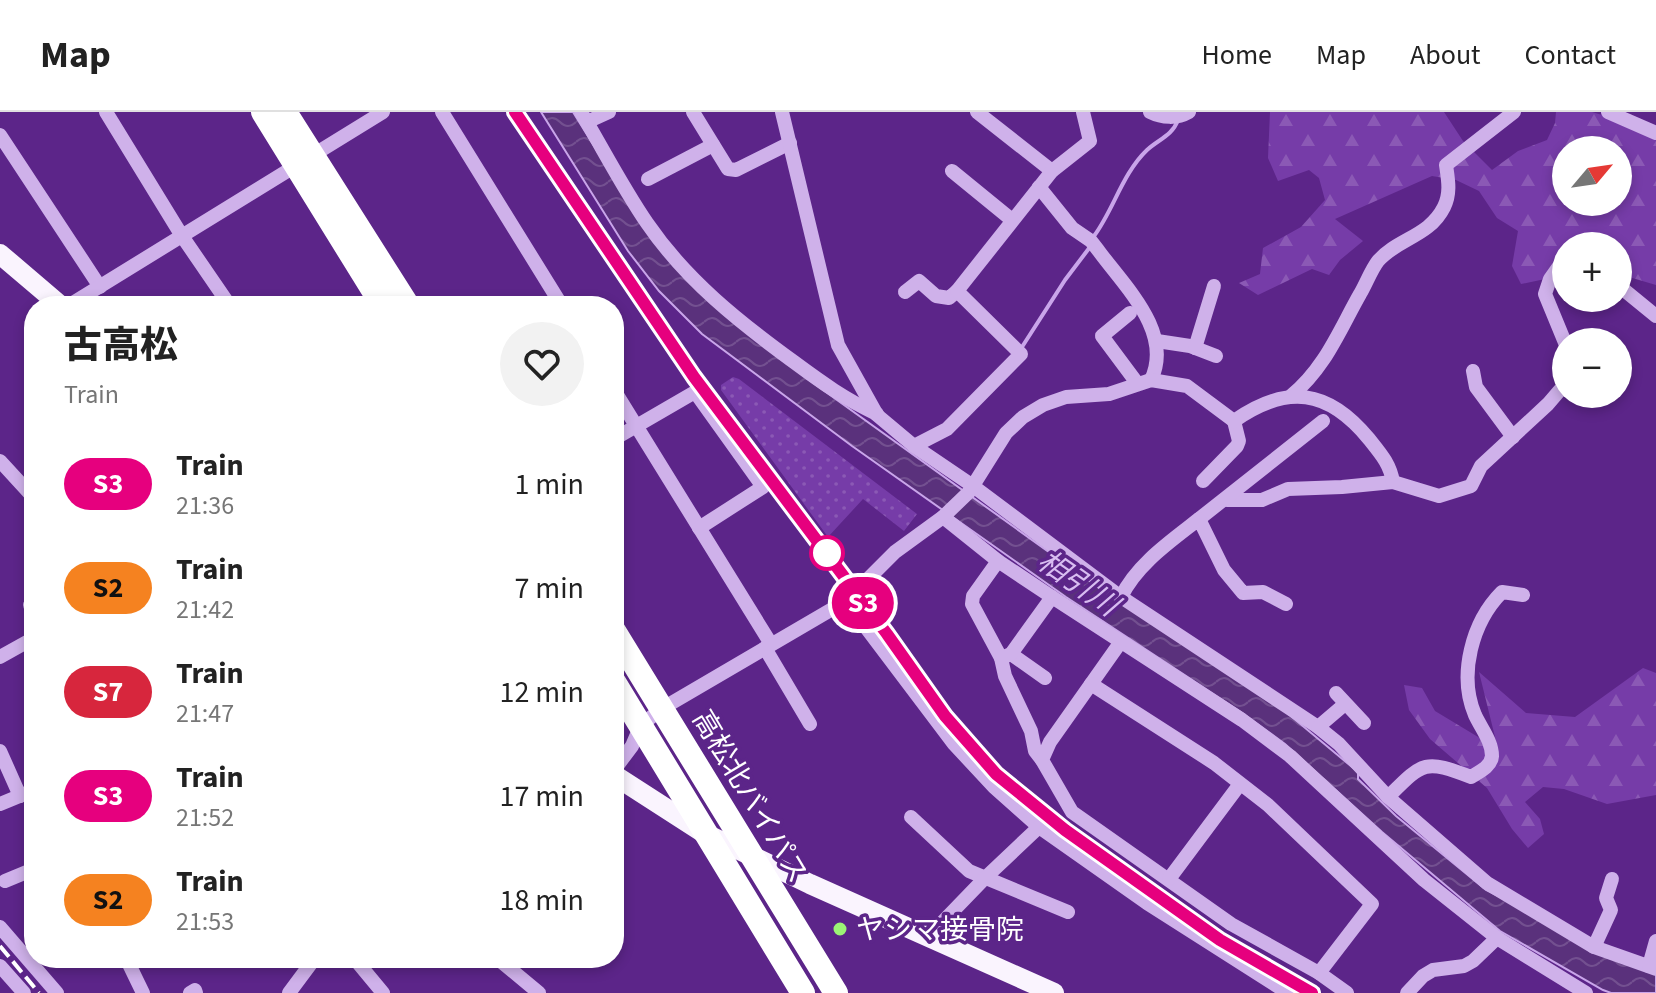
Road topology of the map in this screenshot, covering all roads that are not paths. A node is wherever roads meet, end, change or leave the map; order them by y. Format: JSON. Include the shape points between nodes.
{"nodes":[{"id":1,"x":106,"y":112,"type":"edge"},
{"id":2,"x":263,"y":112,"type":"edge"},
{"id":3,"x":285,"y":112,"type":"edge"},
{"id":4,"x":383,"y":112,"type":"edge"},
{"id":5,"x":442,"y":112,"type":"edge"},
{"id":6,"x":609,"y":112,"type":"edge"},
{"id":7,"x":693,"y":112,"type":"edge"},
{"id":8,"x":782,"y":112,"type":"edge"},
{"id":9,"x":977,"y":112,"type":"edge"},
{"id":10,"x":1083,"y":112,"type":"edge"},
{"id":11,"x":1150,"y":112,"type":"edge"},
{"id":12,"x":1189,"y":112,"type":"edge"},
{"id":13,"x":1514,"y":112,"type":"edge"},
{"id":14,"x":1608,"y":112,"type":"edge"},
{"id":15,"x":584,"y":117,"type":"edge"},
{"id":16,"x":1656,"y":133,"type":"edge"},
{"id":17,"x":0,"y":135,"type":"edge"},
{"id":18,"x":790,"y":143,"type":"junction"},
{"id":19,"x":713,"y":145,"type":"junction"},
{"id":20,"x":304,"y":161,"type":"junction"},
{"id":21,"x":952,"y":171,"type":"dead end"},
{"id":22,"x":1052,"y":171,"type":"junction"},
{"id":23,"x":648,"y":179,"type":"dead end"},
{"id":24,"x":1039,"y":187,"type":"junction"},
{"id":25,"x":1012,"y":220,"type":"junction"},
{"id":26,"x":182,"y":236,"type":"junction"},
{"id":27,"x":0,"y":254,"type":"edge"},
{"id":28,"x":1552,"y":279,"type":"edge"},
{"id":29,"x":1214,"y":286,"type":"dead end"},
{"id":30,"x":100,"y":287,"type":"junction"},
{"id":31,"x":957,"y":291,"type":"junction"},
{"id":32,"x":905,"y":292,"type":"dead end"},
{"id":33,"x":49,"y":296,"type":"edge"},
{"id":34,"x":85,"y":296,"type":"edge"},
{"id":35,"x":223,"y":296,"type":"edge"},
{"id":36,"x":378,"y":296,"type":"edge"},
{"id":37,"x":401,"y":296,"type":"edge"},
{"id":38,"x":556,"y":296,"type":"edge"},
{"id":39,"x":1632,"y":296,"type":"edge"},
{"id":40,"x":1552,"y":311,"type":"edge"},
{"id":41,"x":1130,"y":313,"type":"dead end"},
{"id":42,"x":1656,"y":316,"type":"edge"},
{"id":43,"x":1157,"y":341,"type":"junction"},
{"id":44,"x":1195,"y":348,"type":"junction"},
{"id":45,"x":1216,"y":356,"type":"dead end"},
{"id":46,"x":1473,"y":371,"type":"dead end"},
{"id":47,"x":1144,"y":382,"type":"junction"},
{"id":48,"x":1291,"y":396,"type":"junction"},
{"id":49,"x":1552,"y":397,"type":"edge"},
{"id":50,"x":624,"y":406,"type":"edge"},
{"id":51,"x":877,"y":415,"type":"junction"},
{"id":52,"x":1234,"y":421,"type":"junction"},
{"id":53,"x":1323,"y":421,"type":"dead end"},
{"id":54,"x":637,"y":427,"type":"junction"},
{"id":55,"x":624,"y":434,"type":"edge"},
{"id":56,"x":1513,"y":437,"type":"junction"},
{"id":57,"x":914,"y":446,"type":"junction"},
{"id":58,"x":0,"y":461,"type":"edge"},
{"id":59,"x":1203,"y":481,"type":"dead end"},
{"id":60,"x":1393,"y":482,"type":"junction"},
{"id":61,"x":24,"y":487,"type":"edge"},
{"id":62,"x":971,"y":489,"type":"junction"},
{"id":63,"x":1227,"y":500,"type":"junction"},
{"id":64,"x":945,"y":515,"type":"junction"},
{"id":65,"x":1199,"y":519,"type":"junction"},
{"id":66,"x":699,"y":528,"type":"junction"},
{"id":67,"x":998,"y":561,"type":"junction"},
{"id":68,"x":1523,"y":595,"type":"dead end"},
{"id":69,"x":1052,"y":597,"type":"junction"},
{"id":70,"x":1121,"y":597,"type":"junction"},
{"id":71,"x":846,"y":601,"type":"junction"},
{"id":72,"x":1286,"y":604,"type":"dead end"},
{"id":73,"x":1120,"y":643,"type":"junction"},
{"id":74,"x":24,"y":644,"type":"edge"},
{"id":75,"x":768,"y":646,"type":"junction"},
{"id":76,"x":624,"y":647,"type":"edge"},
{"id":77,"x":1006,"y":656,"type":"junction"},
{"id":78,"x":0,"y":657,"type":"edge"},
{"id":79,"x":1045,"y":678,"type":"dead end"},
{"id":80,"x":1091,"y":684,"type":"junction"},
{"id":81,"x":624,"y":698,"type":"edge"},
{"id":82,"x":663,"y":708,"type":"junction"},
{"id":83,"x":1364,"y":723,"type":"dead end"},
{"id":84,"x":810,"y":724,"type":"dead end"},
{"id":85,"x":641,"y":725,"type":"junction"},
{"id":86,"x":1318,"y":727,"type":"junction"},
{"id":87,"x":0,"y":751,"type":"edge"},
{"id":88,"x":624,"y":758,"type":"edge"},
{"id":89,"x":1042,"y":760,"type":"junction"},
{"id":90,"x":624,"y":780,"type":"edge"},
{"id":91,"x":1240,"y":784,"type":"junction"},
{"id":92,"x":24,"y":788,"type":"edge"},
{"id":93,"x":24,"y":794,"type":"edge"},
{"id":94,"x":1388,"y":797,"type":"junction"},
{"id":95,"x":0,"y":804,"type":"edge"},
{"id":96,"x":911,"y":817,"type":"dead end"},
{"id":97,"x":1039,"y":827,"type":"junction"},
{"id":98,"x":704,"y":833,"type":"junction"},
{"id":99,"x":751,"y":854,"type":"junction"},
{"id":100,"x":24,"y":873,"type":"edge"},
{"id":101,"x":985,"y":878,"type":"junction"},
{"id":102,"x":1169,"y":879,"type":"junction"},
{"id":103,"x":1612,"y":879,"type":"dead end"},
{"id":104,"x":5,"y":881,"type":"dead end"},
{"id":105,"x":1068,"y":912,"type":"dead end"},
{"id":106,"x":0,"y":927,"type":"edge"},
{"id":107,"x":928,"y":937,"type":"junction"},
{"id":108,"x":1497,"y":938,"type":"junction"},
{"id":109,"x":1656,"y":941,"type":"edge"},
{"id":110,"x":1594,"y":947,"type":"junction"},
{"id":111,"x":24,"y":955,"type":"edge"},
{"id":112,"x":0,"y":966,"type":"edge"},
{"id":113,"x":35,"y":968,"type":"edge"},
{"id":114,"x":131,"y":968,"type":"edge"},
{"id":115,"x":308,"y":968,"type":"edge"},
{"id":116,"x":362,"y":968,"type":"edge"},
{"id":117,"x":509,"y":968,"type":"edge"},
{"id":118,"x":1652,"y":968,"type":"edge"},
{"id":119,"x":1319,"y":973,"type":"junction"},
{"id":120,"x":24,"y":993,"type":"edge"},
{"id":121,"x":57,"y":993,"type":"edge"},
{"id":122,"x":143,"y":993,"type":"edge"},
{"id":123,"x":289,"y":993,"type":"edge"},
{"id":124,"x":383,"y":993,"type":"edge"},
{"id":125,"x":539,"y":993,"type":"edge"},
{"id":126,"x":803,"y":993,"type":"edge"},
{"id":127,"x":836,"y":993,"type":"edge"},
{"id":128,"x":1054,"y":993,"type":"edge"},
{"id":129,"x":1288,"y":993,"type":"edge"},
{"id":130,"x":1347,"y":993,"type":"edge"},
{"id":131,"x":1407,"y":993,"type":"edge"},
{"id":132,"x":1586,"y":993,"type":"edge"}],
"edges":[{"from":1,"to":26,"type":"street"},
{"from":2,"to":20,"type":"highway"},
{"from":3,"to":20,"type":"highway"},
{"from":4,"to":20,"type":"street"},
{"from":5,"to":38,"type":"street"},
{"from":6,"to":15,"type":"street"},
{"from":7,"to":19,"type":"street"},
{"from":8,"to":18,"type":"street"},
{"from":9,"to":22,"type":"street"},
{"from":10,"to":22,"type":"street","via":[[1090,141]]},
{"from":11,"to":12,"type":"street","via":[[1167,117]]},
{"from":13,"to":48,"type":"street","via":[[1446,165],[1449,190],[1430,227],[1378,262],[1326,359]]},
{"from":14,"to":16,"type":"street"},
{"from":15,"to":51,"type":"street","via":[[647,223],[704,290],[848,401]]},
{"from":17,"to":30,"type":"street"},
{"from":18,"to":19,"type":"street","via":[[736,170],[728,169]]},
{"from":18,"to":51,"type":"street","via":[[838,345]]},
{"from":19,"to":23,"type":"street"},
{"from":20,"to":26,"type":"street"},
{"from":20,"to":36,"type":"highway"},
{"from":20,"to":37,"type":"highway"},
{"from":21,"to":25,"type":"street"},
{"from":22,"to":24,"type":"street"},
{"from":24,"to":25,"type":"street"},
{"from":24,"to":43,"type":"street","via":[[1098,250]]},
{"from":25,"to":31,"type":"street"},
{"from":26,"to":30,"type":"street"},
{"from":26,"to":35,"type":"street"},
{"from":27,"to":33,"type":"main road"},
{"from":28,"to":40,"type":"street","via":[[1545,294]]},
{"from":29,"to":44,"type":"street"},
{"from":30,"to":34,"type":"street"},
{"from":31,"to":32,"type":"street","via":[[949,298],[936,296],[919,281]]},
{"from":31,"to":57,"type":"street","via":[[1021,354],[947,429]]},
{"from":39,"to":42,"type":"street"},
{"from":41,"to":47,"type":"street","via":[[1102,336]]},
{"from":43,"to":44,"type":"street"},
{"from":43,"to":47,"type":"street","via":[[1154,373]]},
{"from":44,"to":45,"type":"street"},
{"from":46,"to":56,"type":"street","via":[[1476,387]]},
{"from":47,"to":52,"type":"street","via":[[1187,386]]},
{"from":47,"to":62,"type":"street","via":[[1109,394],[1066,397],[1023,417],[1006,433]]},
{"from":48,"to":52,"type":"street","via":[[1256,405]]},
{"from":48,"to":60,"type":"street","via":[[1324,403],[1349,416],[1390,466]]},
{"from":49,"to":56,"type":"street"},
{"from":50,"to":54,"type":"street"},
{"from":51,"to":57,"type":"street"},
{"from":52,"to":59,"type":"street","via":[[1237,446]]},
{"from":53,"to":63,"type":"street"},
{"from":54,"to":55,"type":"street"},
{"from":54,"to":66,"type":"street"},
{"from":54,"to":66,"type":"street","via":[[695,392],[763,487]]},
{"from":56,"to":60,"type":"street","via":[[1481,466],[1471,486],[1439,496]]},
{"from":57,"to":62,"type":"street"},
{"from":58,"to":61,"type":"street"},
{"from":60,"to":63,"type":"street","via":[[1288,489],[1262,500]]},
{"from":62,"to":64,"type":"street"},
{"from":62,"to":70,"type":"street"},
{"from":63,"to":65,"type":"street"},
{"from":64,"to":67,"type":"street"},
{"from":64,"to":71,"type":"street","via":[[895,552]]},
{"from":65,"to":70,"type":"street","via":[[1128,582]]},
{"from":65,"to":72,"type":"street","via":[[1224,570],[1243,593],[1263,592]]},
{"from":66,"to":75,"type":"street"},
{"from":67,"to":69,"type":"street"},
{"from":67,"to":77,"type":"street","via":[[972,604]]},
{"from":68,"to":94,"type":"street","via":[[1502,592],[1487,608],[1470,652],[1469,691],[1490,745],[1488,766],[1471,777],[1427,765]]},
{"from":69,"to":73,"type":"street"},
{"from":69,"to":77,"type":"street"},
{"from":70,"to":86,"type":"street"},
{"from":71,"to":75,"type":"street"},
{"from":71,"to":97,"type":"street","via":[[954,744]]},
{"from":73,"to":80,"type":"street"},
{"from":73,"to":108,"type":"street","via":[[1290,756],[1424,880]]},
{"from":74,"to":78,"type":"street"},
{"from":75,"to":82,"type":"street"},
{"from":75,"to":84,"type":"street"},
{"from":76,"to":82,"type":"highway","name":"高松北バイパス"},
{"from":77,"to":79,"type":"street"},
{"from":77,"to":89,"type":"street","via":[[1005,676]]},
{"from":80,"to":89,"type":"street"},
{"from":80,"to":91,"type":"street"},
{"from":81,"to":85,"type":"highway","name":"高松北バイパス"},
{"from":82,"to":85,"type":"street"},
{"from":82,"to":99,"type":"highway","name":"高松北バイパス"},
{"from":83,"to":86,"type":"street","via":[[1341,698]]},
{"from":85,"to":88,"type":"street"},
{"from":85,"to":98,"type":"highway","name":"高松北バイパス"},
{"from":86,"to":94,"type":"street"},
{"from":87,"to":92,"type":"street"},
{"from":89,"to":102,"type":"street","via":[[1072,812]]},
{"from":90,"to":98,"type":"main road"},
{"from":91,"to":102,"type":"street"},
{"from":91,"to":119,"type":"street","via":[[1372,904]]},
{"from":93,"to":95,"type":"street"},
{"from":94,"to":110,"type":"street","via":[[1487,883]]},
{"from":96,"to":101,"type":"street","via":[[969,871]]},
{"from":97,"to":101,"type":"street"},
{"from":97,"to":129,"type":"street"},
{"from":98,"to":99,"type":"main road"},
{"from":98,"to":126,"type":"highway","name":"高松北バイパス"},
{"from":99,"to":107,"type":"main road"},
{"from":99,"to":127,"type":"highway","name":"高松北バイパス"},
{"from":100,"to":104,"type":"street"},
{"from":101,"to":105,"type":"street"},
{"from":101,"to":107,"type":"street"},
{"from":102,"to":119,"type":"street","via":[[1231,924]]},
{"from":103,"to":110,"type":"street","via":[[1606,898],[1611,910]]},
{"from":106,"to":111,"type":"street"},
{"from":107,"to":128,"type":"main road"},
{"from":108,"to":131,"type":"street","via":[[1464,966],[1433,970]]},
{"from":108,"to":132,"type":"street"},
{"from":109,"to":118,"type":"street"},
{"from":110,"to":118,"type":"street"},
{"from":112,"to":120,"type":"street"},
{"from":113,"to":121,"type":"street"},
{"from":114,"to":122,"type":"street"},
{"from":115,"to":123,"type":"street"},
{"from":116,"to":124,"type":"street"},
{"from":117,"to":125,"type":"street"},
{"from":119,"to":130,"type":"street"}]}
